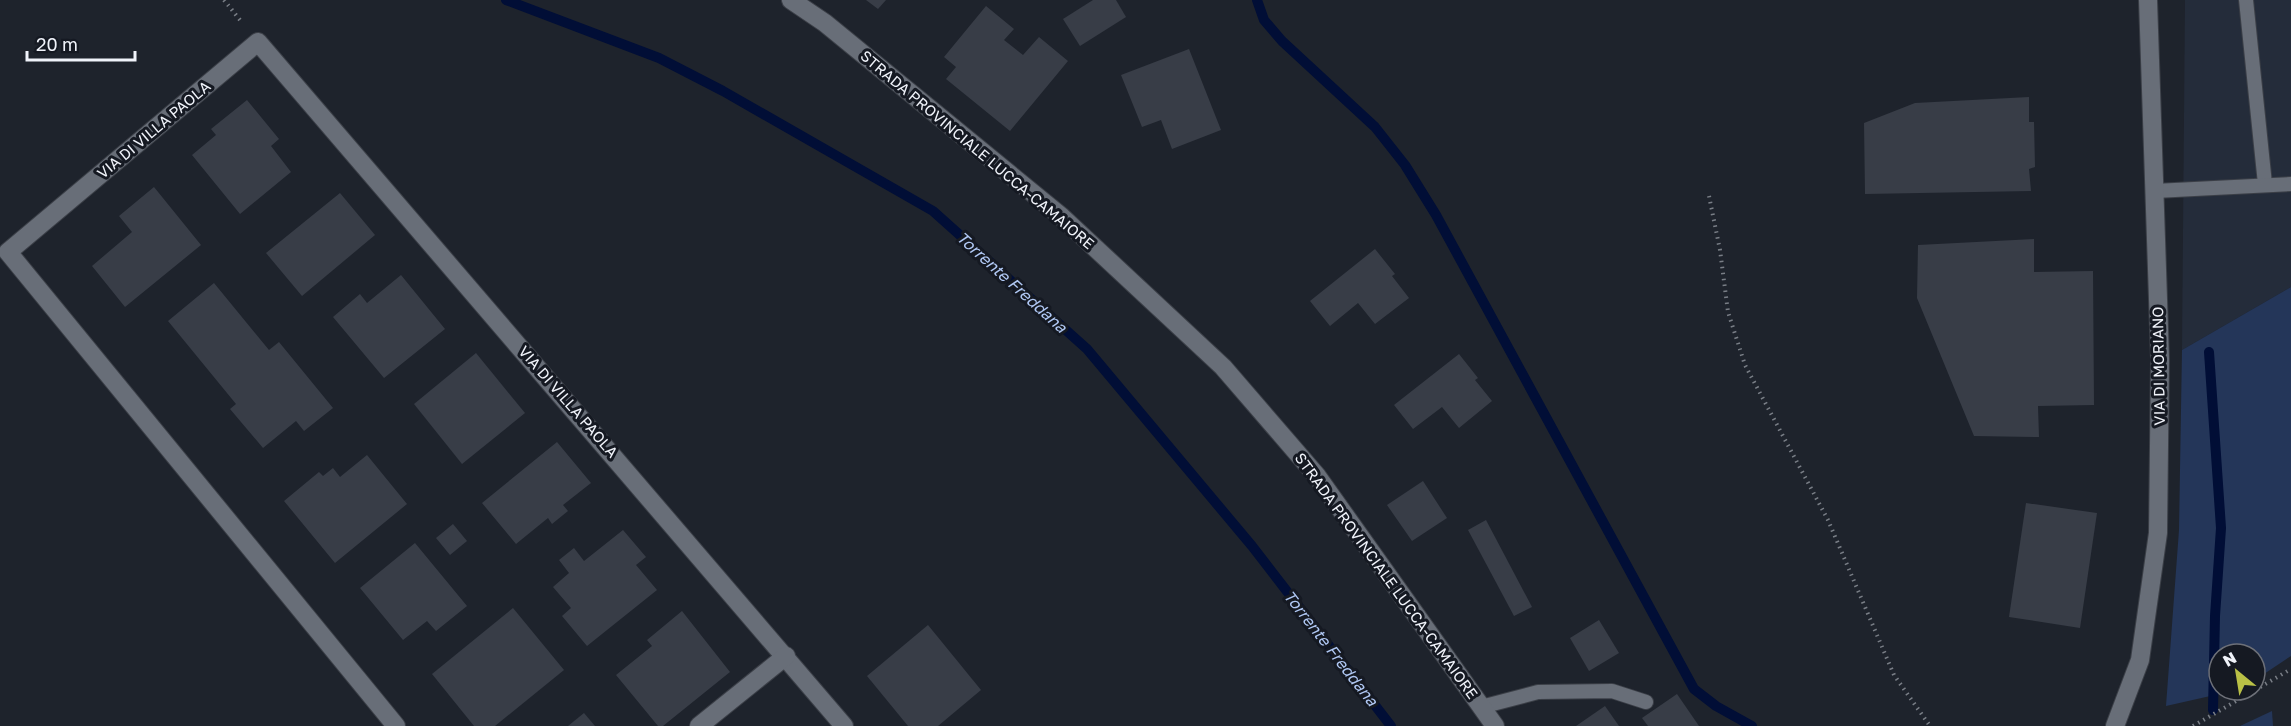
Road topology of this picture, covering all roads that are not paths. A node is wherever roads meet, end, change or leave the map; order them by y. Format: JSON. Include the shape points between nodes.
{"nodes":[{"id":1,"x":790,"y":0,"type":"edge"},
{"id":2,"x":2148,"y":0,"type":"edge"},
{"id":3,"x":2246,"y":0,"type":"edge"},
{"id":4,"x":2265,"y":184,"type":"junction"},
{"id":5,"x":2291,"y":184,"type":"edge"},
{"id":6,"x":2155,"y":191,"type":"junction"},
{"id":7,"x":786,"y":656,"type":"junction"},
{"id":8,"x":1646,"y":702,"type":"dead end"},
{"id":9,"x":1481,"y":707,"type":"junction"},
{"id":10,"x":396,"y":726,"type":"edge"},
{"id":11,"x":699,"y":726,"type":"edge"},
{"id":12,"x":844,"y":726,"type":"edge"},
{"id":13,"x":1495,"y":726,"type":"edge"},
{"id":14,"x":2115,"y":726,"type":"edge"}],
"edges":[{"from":1,"to":9,"type":"street","name":"STRADA PROVINCIALE LUCCA-CAMAIORE","via":[[825,23],[1062,217],[1223,367],[1317,476]]},
{"from":2,"to":6,"type":"street","name":"VIA DI MORIANO"},
{"from":3,"to":4,"type":"lane"},
{"from":4,"to":5,"type":"lane"},
{"from":4,"to":6,"type":"lane"},
{"from":6,"to":14,"type":"street","name":"VIA DI MORIANO","via":[[2160,380],[2158,533],[2140,660]]},
{"from":7,"to":10,"type":"street","name":"VIA DI VILLA PAOLA","via":[[258,42],[8,252]]},
{"from":7,"to":11,"type":"street"},
{"from":7,"to":12,"type":"street","name":"VIA DI VILLA PAOLA"},
{"from":8,"to":9,"type":"lane","via":[[1611,691],[1538,692]]},
{"from":9,"to":13,"type":"street","name":"STRADA PROVINCIALE LUCCA-CAMAIORE"}]}
